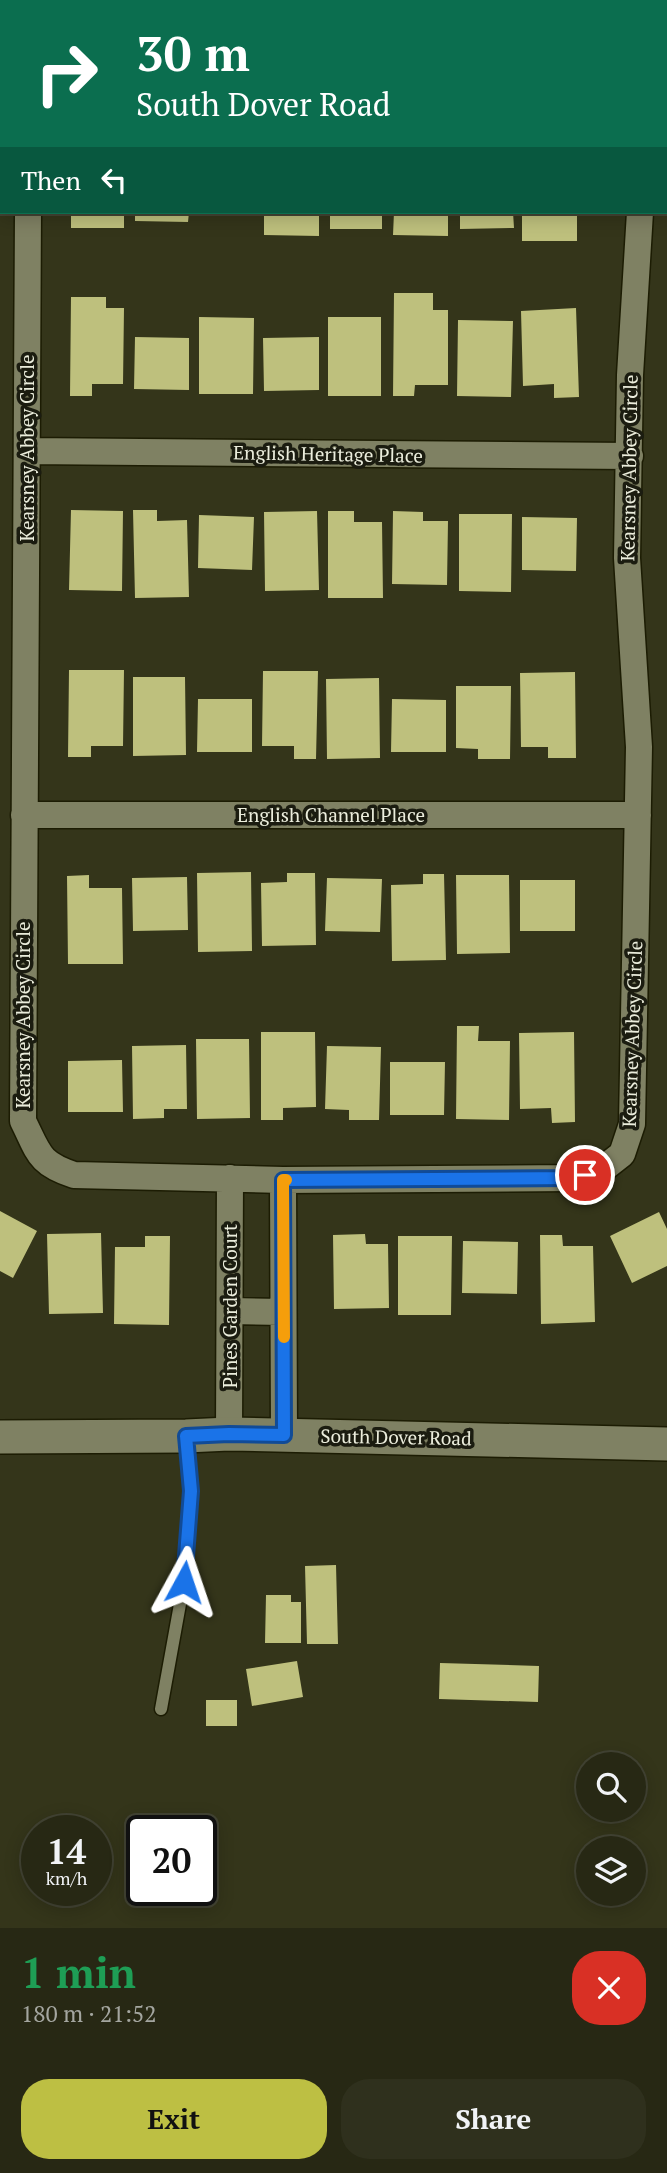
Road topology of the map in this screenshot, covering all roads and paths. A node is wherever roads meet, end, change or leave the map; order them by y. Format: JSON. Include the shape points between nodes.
{"nodes":[{"id":1,"x":28,"y":214,"type":"edge"},
{"id":2,"x":640,"y":214,"type":"edge"},
{"id":3,"x":27,"y":451,"type":"junction"},
{"id":4,"x":630,"y":456,"type":"junction"},
{"id":5,"x":24,"y":815,"type":"junction"},
{"id":6,"x":638,"y":815,"type":"junction"},
{"id":7,"x":230,"y":1178,"type":"junction"},
{"id":8,"x":283,"y":1180,"type":"junction"},
{"id":9,"x":230,"y":1311,"type":"junction"},
{"id":10,"x":283,"y":1311,"type":"junction"},
{"id":11,"x":229,"y":1434,"type":"junction"},
{"id":12,"x":284,"y":1435,"type":"junction"},
{"id":13,"x":186,"y":1436,"type":"junction"},
{"id":14,"x":0,"y":1437,"type":"edge"},
{"id":15,"x":667,"y":1444,"type":"edge"},
{"id":16,"x":161,"y":1709,"type":"dead end"}],
"edges":[{"from":1,"to":3,"type":"street","name":"Kearsney Abbey Circle"},
{"from":2,"to":4,"type":"street","name":"Kearsney Abbey Circle"},
{"from":3,"to":4,"type":"street","name":"English Heritage Place"},
{"from":3,"to":5,"type":"street","name":"Kearsney Abbey Circle"},
{"from":4,"to":6,"type":"street","name":"Kearsney Abbey Circle","via":[[627,558],[639,747]]},
{"from":5,"to":6,"type":"street","name":"English Channel Place"},
{"from":5,"to":7,"type":"street","name":"Kearsney Abbey Circle","via":[[23,1121],[38,1151],[50,1167],[74,1175]]},
{"from":6,"to":8,"type":"street","name":"Kearsney Abbey Circle","via":[[632,1124],[622,1154],[599,1172],[571,1178]]},
{"from":7,"to":8,"type":"street","name":"Kearsney Abbey Circle"},
{"from":7,"to":9,"type":"street","name":"Pines Garden Court"},
{"from":8,"to":10,"type":"street"},
{"from":9,"to":10,"type":"street"},
{"from":9,"to":11,"type":"street","name":"Pines Garden Court"},
{"from":10,"to":12,"type":"street"},
{"from":11,"to":12,"type":"street","name":"South Dover Road"},
{"from":11,"to":13,"type":"street","name":"South Dover Road"},
{"from":12,"to":15,"type":"street","name":"South Dover Road"},
{"from":13,"to":14,"type":"street","name":"South Dover Road"},
{"from":13,"to":16,"type":"lane","via":[[191,1491],[184,1582]]}]}
